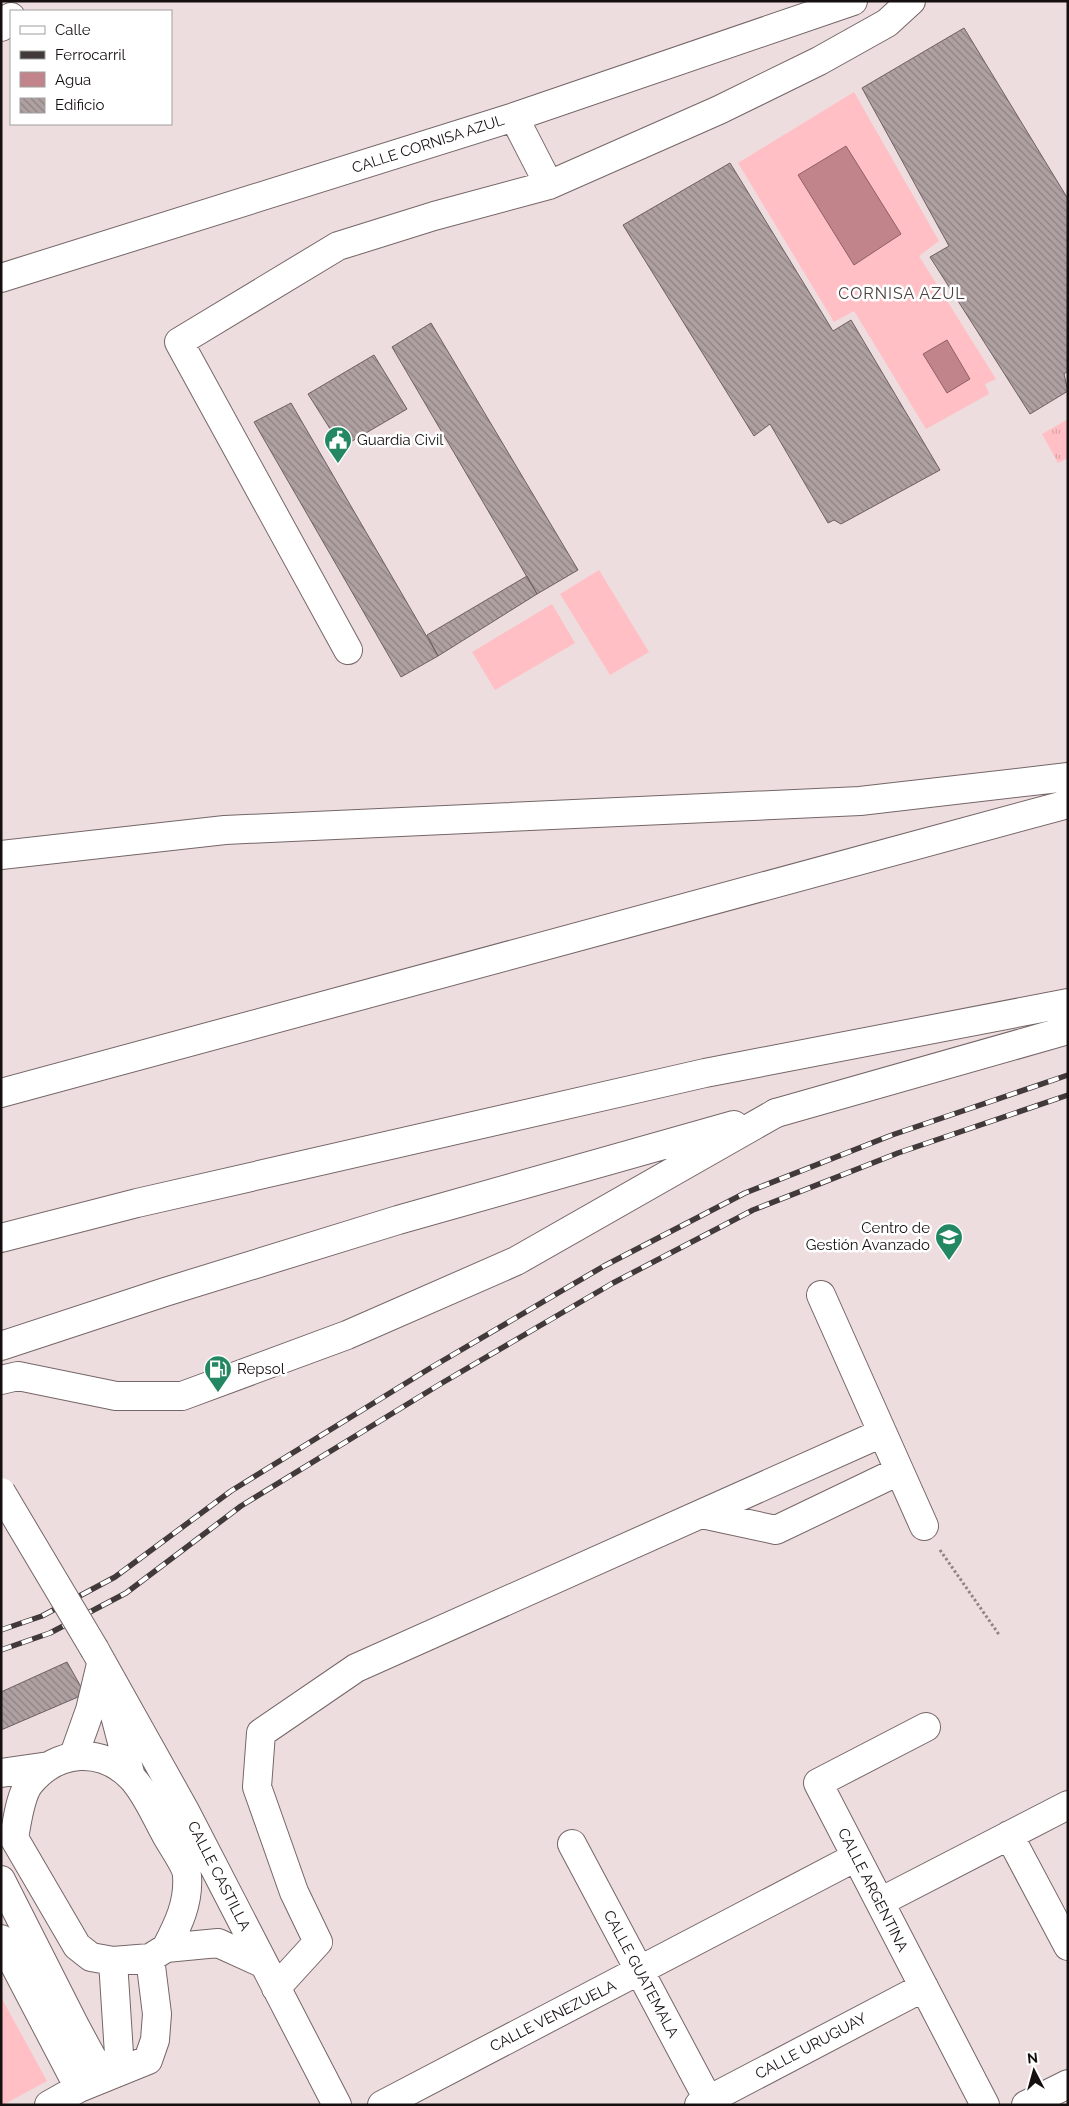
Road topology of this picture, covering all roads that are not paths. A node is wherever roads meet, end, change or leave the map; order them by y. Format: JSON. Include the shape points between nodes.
{"nodes":[{"id":1,"x":26,"y":1,"type":"edge"},
{"id":2,"x":852,"y":1,"type":"edge"},
{"id":3,"x":911,"y":1,"type":"edge"},
{"id":4,"x":17,"y":10,"type":"edge"},
{"id":5,"x":10,"y":17,"type":"edge"},
{"id":6,"x":1,"y":27,"type":"edge"},
{"id":7,"x":514,"y":117,"type":"junction"},
{"id":8,"x":549,"y":186,"type":"junction"},
{"id":9,"x":1,"y":278,"type":"edge"},
{"id":10,"x":348,"y":650,"type":"dead end"},
{"id":11,"x":1068,"y":777,"type":"edge"},
{"id":12,"x":1068,"y":804,"type":"edge"},
{"id":13,"x":1,"y":855,"type":"edge"},
{"id":14,"x":1068,"y":1003,"type":"edge"},
{"id":15,"x":1068,"y":1030,"type":"edge"},
{"id":16,"x":1,"y":1093,"type":"edge"},
{"id":17,"x":776,"y":1113,"type":"junction"},
{"id":18,"x":1,"y":1238,"type":"edge"},
{"id":19,"x":821,"y":1295,"type":"dead end"},
{"id":20,"x":1,"y":1346,"type":"edge"},
{"id":21,"x":1,"y":1380,"type":"edge"},
{"id":22,"x":882,"y":1433,"type":"junction"},
{"id":23,"x":899,"y":1471,"type":"junction"},
{"id":24,"x":1,"y":1492,"type":"edge"},
{"id":25,"x":702,"y":1514,"type":"junction"},
{"id":26,"x":924,"y":1526,"type":"road end"},
{"id":27,"x":98,"y":1656,"type":"junction"},
{"id":28,"x":926,"y":1727,"type":"dead end"},
{"id":29,"x":74,"y":1755,"type":"junction"},
{"id":30,"x":49,"y":1766,"type":"junction"},
{"id":31,"x":1,"y":1773,"type":"edge"},
{"id":32,"x":137,"y":1786,"type":"junction"},
{"id":33,"x":1068,"y":1805,"type":"edge"},
{"id":34,"x":184,"y":1808,"type":"junction"},
{"id":35,"x":8,"y":1835,"type":"edge"},
{"id":36,"x":1009,"y":1835,"type":"junction"},
{"id":37,"x":572,"y":1844,"type":"dead end"},
{"id":38,"x":856,"y":1857,"type":"junction"},
{"id":39,"x":1,"y":1880,"type":"edge"},
{"id":40,"x":880,"y":1902,"type":"junction"},
{"id":41,"x":1,"y":1939,"type":"edge"},
{"id":42,"x":1068,"y":1946,"type":"edge"},
{"id":43,"x":158,"y":1953,"type":"junction"},
{"id":44,"x":113,"y":1961,"type":"junction"},
{"id":45,"x":264,"y":1964,"type":"junction"},
{"id":46,"x":639,"y":1971,"type":"junction"},
{"id":47,"x":924,"y":1987,"type":"junction"},
{"id":48,"x":276,"y":1988,"type":"junction"},
{"id":49,"x":91,"y":2083,"type":"junction"},
{"id":50,"x":1068,"y":2084,"type":"edge"},
{"id":51,"x":706,"y":2103,"type":"edge"},
{"id":52,"x":49,"y":2105,"type":"edge"},
{"id":53,"x":337,"y":2105,"type":"edge"},
{"id":54,"x":382,"y":2105,"type":"edge"},
{"id":55,"x":985,"y":2105,"type":"edge"},
{"id":56,"x":1026,"y":2105,"type":"edge"}],
"edges":[{"from":1,"to":4,"type":"street"},
{"from":2,"to":7,"type":"street","name":"CALLE CORNISA AZUL"},
{"from":3,"to":8,"type":"street","via":[[887,23],[819,61]]},
{"from":5,"to":6,"type":"street"},
{"from":7,"to":8,"type":"street"},
{"from":7,"to":9,"type":"street","name":"CALLE CORNISA AZUL"},
{"from":8,"to":10,"type":"street","via":[[434,216],[338,246],[179,342]]},
{"from":11,"to":13,"type":"street","via":[[860,800],[225,830]]},
{"from":12,"to":16,"type":"street"},
{"from":14,"to":18,"type":"street","via":[[705,1074],[137,1203]]},
{"from":15,"to":17,"type":"street"},
{"from":17,"to":20,"type":"street","via":[[398,1220]]},
{"from":17,"to":21,"type":"street","via":[[516,1261],[347,1335],[182,1396],[116,1396],[18,1376]]},
{"from":19,"to":22,"type":"street"},
{"from":22,"to":23,"type":"street"},
{"from":22,"to":25,"type":"street"},
{"from":23,"to":25,"type":"street","via":[[776,1530]]},
{"from":23,"to":26,"type":"street"},
{"from":24,"to":27,"type":"street","name":"CALLE CASTILLA","bridge":true},
{"from":25,"to":48,"type":"street","via":[[356,1668],[261,1733],[257,1787],[294,1892],[318,1942]]},
{"from":27,"to":29,"type":"street","via":[[90,1710]]},
{"from":27,"to":32,"type":"street"},
{"from":27,"to":34,"type":"street","name":"CALLE CASTILLA"},
{"from":28,"to":38,"type":"street","name":"CALLE ARGENTINA","via":[[818,1783]]},
{"from":29,"to":30,"type":"street"},
{"from":29,"to":32,"type":"street","via":[[104,1758]]},
{"from":30,"to":31,"type":"street"},
{"from":30,"to":35,"type":"street","via":[[28,1784]]},
{"from":32,"to":34,"type":"street"},
{"from":32,"to":43,"type":"street","via":[[188,1875],[184,1912]]},
{"from":33,"to":36,"type":"street"},
{"from":34,"to":45,"type":"street","name":"CALLE CASTILLA"},
{"from":35,"to":44,"type":"street","via":[[76,1946],[92,1956]]},
{"from":36,"to":40,"type":"street"},
{"from":36,"to":42,"type":"street"},
{"from":37,"to":46,"type":"street","name":"CALLE GUATEMALA"},
{"from":38,"to":40,"type":"street","name":"CALLE ARGENTINA"},
{"from":38,"to":46,"type":"street","name":"CALLE VENEZUELA"},
{"from":39,"to":49,"type":"street","via":[[76,2028]]},
{"from":40,"to":47,"type":"street","name":"CALLE ARGENTINA"},
{"from":41,"to":49,"type":"street"},
{"from":43,"to":44,"type":"street"},
{"from":43,"to":45,"type":"street","via":[[218,1943]]},
{"from":43,"to":49,"type":"street","via":[[156,2040],[148,2060]]},
{"from":44,"to":49,"type":"street","via":[[119,2054]]},
{"from":45,"to":48,"type":"street","name":"CALLE CASTILLA"},
{"from":46,"to":51,"type":"street","name":"CALLE GUATEMALA"},
{"from":46,"to":54,"type":"street","name":"CALLE VENEZUELA"},
{"from":47,"to":51,"type":"street","name":"CALLE URUGUAY"},
{"from":47,"to":55,"type":"street","name":"CALLE ARGENTINA"},
{"from":48,"to":53,"type":"street","name":"CALLE CASTILLA"},
{"from":49,"to":52,"type":"street"},
{"from":50,"to":56,"type":"street"}]}
